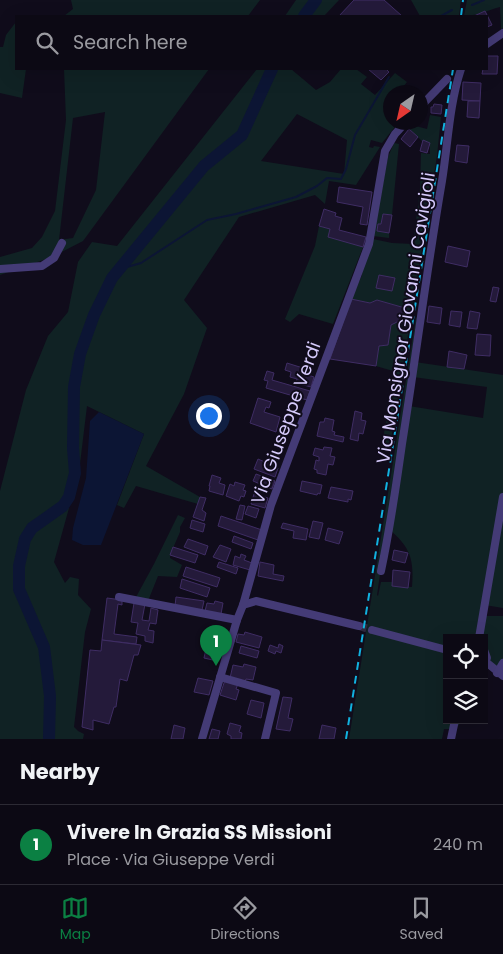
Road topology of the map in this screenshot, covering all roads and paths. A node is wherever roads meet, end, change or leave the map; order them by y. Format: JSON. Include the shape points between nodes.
{"nodes":[{"id":1,"x":503,"y":33,"type":"edge"},
{"id":2,"x":488,"y":43,"type":"edge"},
{"id":3,"x":461,"y":70,"type":"edge"},
{"id":4,"x":447,"y":79,"type":"dead end"},
{"id":5,"x":428,"y":99,"type":"edge"},
{"id":6,"x":399,"y":130,"type":"edge"},
{"id":7,"x":62,"y":243,"type":"dead end"},
{"id":8,"x":0,"y":269,"type":"edge"},
{"id":9,"x":503,"y":497,"type":"edge"},
{"id":10,"x":380,"y":571,"type":"dead end"},
{"id":11,"x":119,"y":597,"type":"dead end"},
{"id":12,"x":243,"y":605,"type":"junction"},
{"id":13,"x":236,"y":620,"type":"junction"},
{"id":14,"x":359,"y":626,"type":"tunnel mouth"},
{"id":15,"x":374,"y":631,"type":"tunnel mouth"},
{"id":16,"x":481,"y":634,"type":"edge"},
{"id":17,"x":443,"y":649,"type":"edge"},
{"id":18,"x":503,"y":663,"type":"edge"},
{"id":19,"x":488,"y":665,"type":"edge"},
{"id":20,"x":500,"y":675,"type":"edge"},
{"id":21,"x":220,"y":677,"type":"junction"},
{"id":22,"x":454,"y":724,"type":"edge"},
{"id":23,"x":202,"y":739,"type":"edge"},
{"id":24,"x":265,"y":739,"type":"edge"},
{"id":25,"x":451,"y":739,"type":"edge"}],
"edges":[{"from":1,"to":2,"type":"street"},
{"from":3,"to":10,"type":"street","name":"Via Monsignor Giovanni Cavigioli","via":[[454,89],[390,530]]},
{"from":4,"to":5,"type":"street"},
{"from":6,"to":12,"type":"street","name":"Via Giuseppe Verdi","via":[[385,151],[369,244],[271,505]]},
{"from":7,"to":8,"type":"street","via":[[54,258],[42,266]]},
{"from":9,"to":16,"type":"street"},
{"from":11,"to":13,"type":"street"},
{"from":12,"to":13,"type":"street","name":"Via Giuseppe Verdi"},
{"from":12,"to":14,"type":"street","via":[[256,602]]},
{"from":13,"to":21,"type":"street","name":"Via Giuseppe Verdi"},
{"from":15,"to":17,"type":"street"},
{"from":18,"to":20,"type":"street"},
{"from":19,"to":20,"type":"street"},
{"from":21,"to":23,"type":"street","name":"Via Giuseppe Verdi"},
{"from":21,"to":24,"type":"street","via":[[276,693]]},
{"from":22,"to":25,"type":"street"}]}
